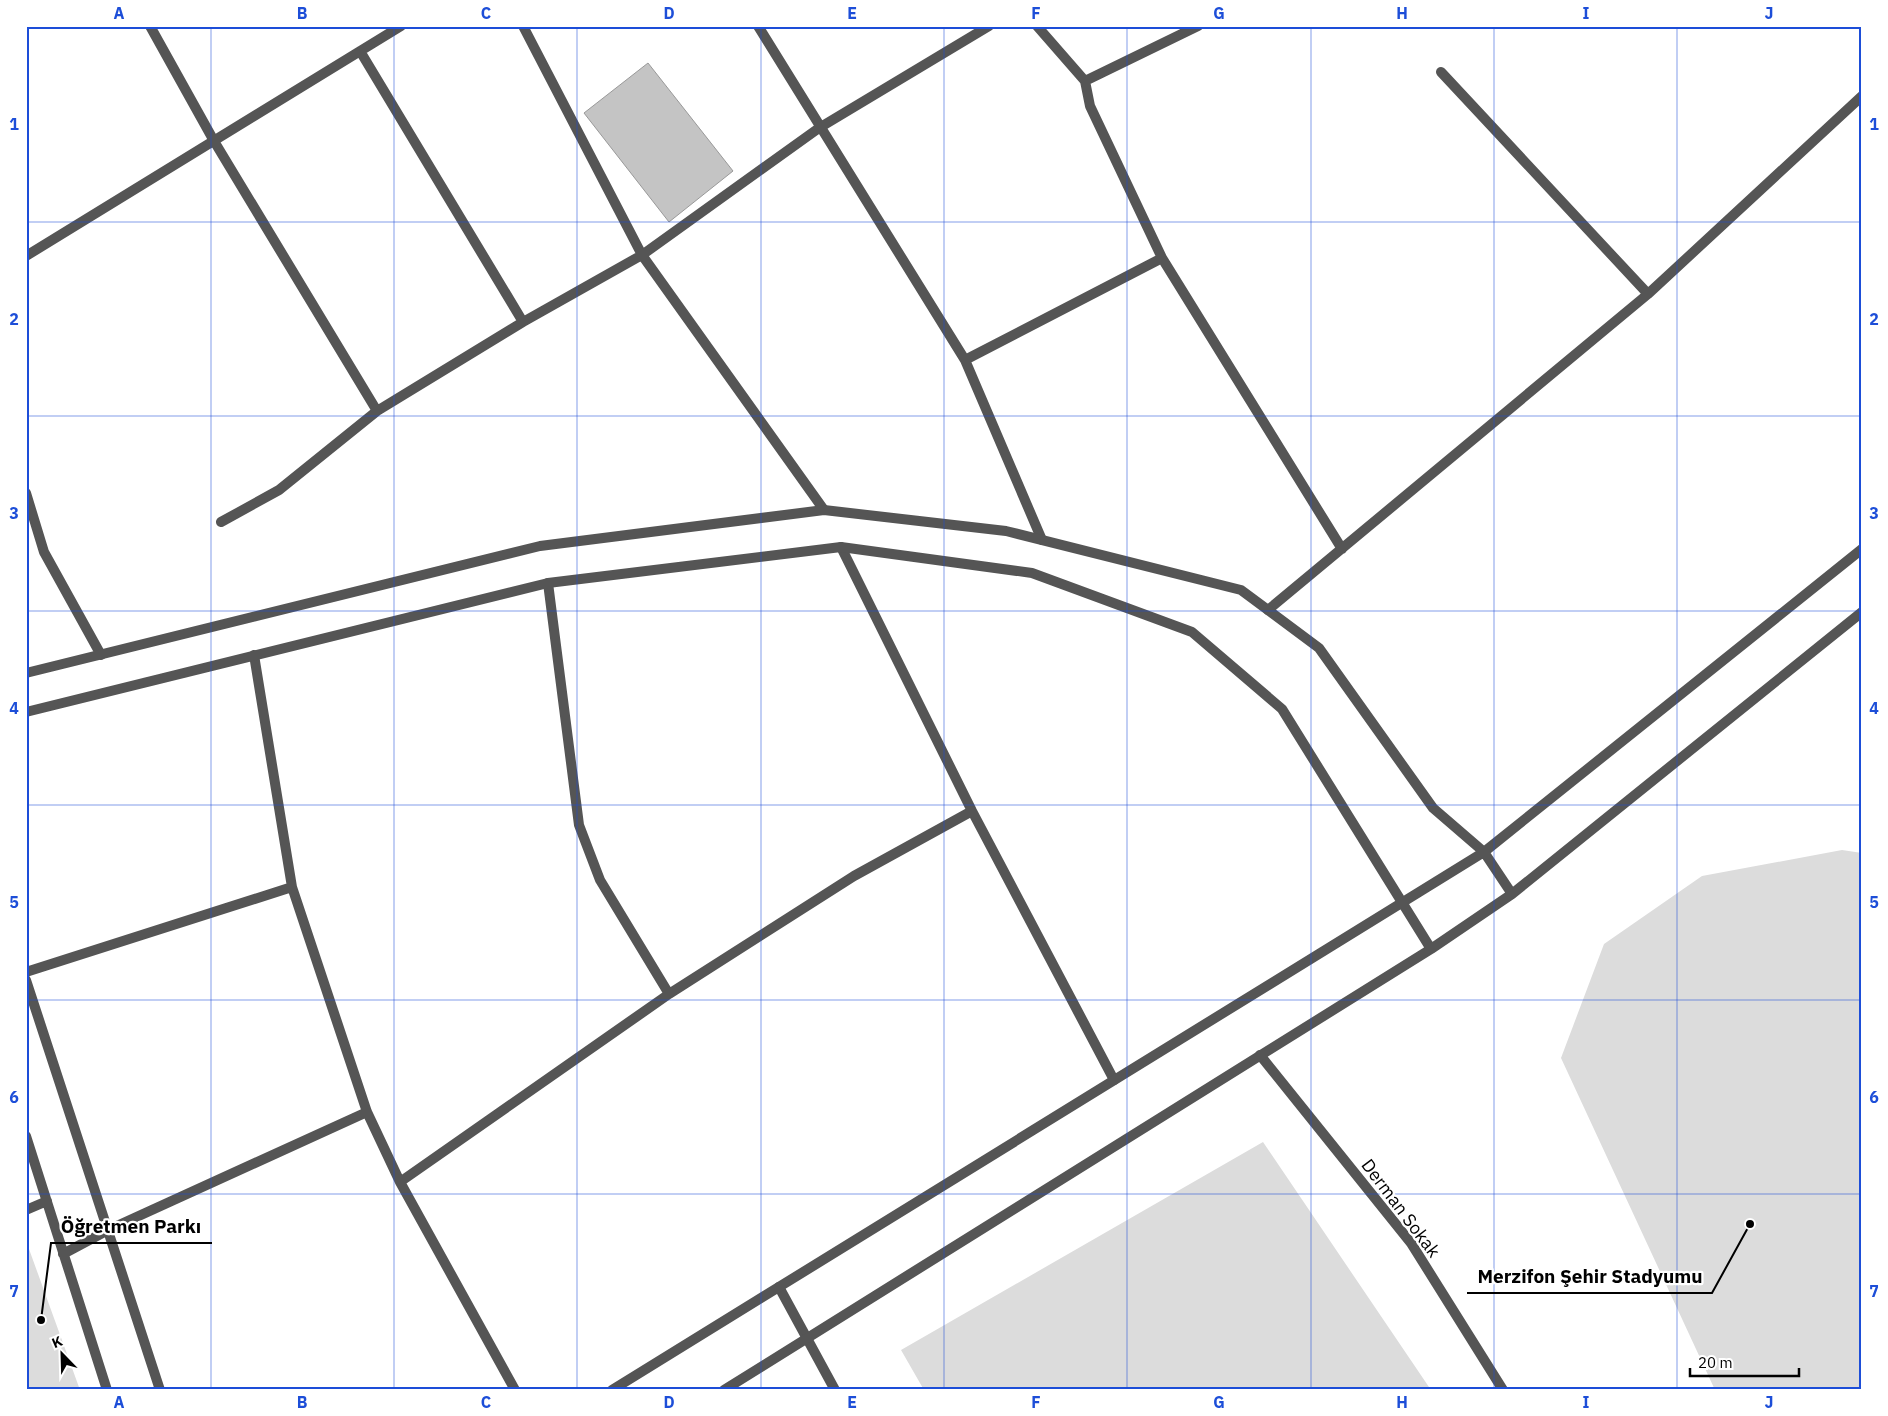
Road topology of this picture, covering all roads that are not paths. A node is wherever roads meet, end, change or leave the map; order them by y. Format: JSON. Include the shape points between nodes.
{"nodes":[{"id":1,"x":150,"y":26,"type":"edge"},
{"id":2,"x":401,"y":26,"type":"edge"},
{"id":3,"x":523,"y":26,"type":"edge"},
{"id":4,"x":758,"y":26,"type":"edge"},
{"id":5,"x":989,"y":26,"type":"edge"},
{"id":6,"x":1037,"y":26,"type":"edge"},
{"id":7,"x":1198,"y":26,"type":"edge"},
{"id":8,"x":360,"y":51,"type":"junction"},
{"id":9,"x":1441,"y":72,"type":"dead end"},
{"id":10,"x":1085,"y":81,"type":"junction"},
{"id":11,"x":1862,"y":96,"type":"edge"},
{"id":12,"x":819,"y":128,"type":"junction"},
{"id":13,"x":214,"y":141,"type":"junction"},
{"id":14,"x":642,"y":255,"type":"junction"},
{"id":15,"x":26,"y":256,"type":"edge"},
{"id":16,"x":1162,"y":258,"type":"junction"},
{"id":17,"x":1648,"y":294,"type":"junction"},
{"id":18,"x":523,"y":322,"type":"junction"},
{"id":19,"x":965,"y":360,"type":"junction"},
{"id":20,"x":377,"y":411,"type":"junction"},
{"id":21,"x":26,"y":493,"type":"edge"},
{"id":22,"x":824,"y":510,"type":"junction"},
{"id":23,"x":221,"y":522,"type":"dead end"},
{"id":24,"x":1042,"y":540,"type":"junction"},
{"id":25,"x":841,"y":547,"type":"junction"},
{"id":26,"x":1342,"y":549,"type":"junction"},
{"id":27,"x":1862,"y":549,"type":"edge"},
{"id":28,"x":548,"y":583,"type":"junction"},
{"id":29,"x":1268,"y":610,"type":"junction"},
{"id":30,"x":1862,"y":612,"type":"edge"},
{"id":31,"x":101,"y":654,"type":"junction"},
{"id":32,"x":254,"y":655,"type":"junction"},
{"id":33,"x":26,"y":673,"type":"edge"},
{"id":34,"x":26,"y":712,"type":"edge"},
{"id":35,"x":972,"y":811,"type":"junction"},
{"id":36,"x":1484,"y":852,"type":"junction"},
{"id":37,"x":292,"y":887,"type":"junction"},
{"id":38,"x":1512,"y":894,"type":"junction"},
{"id":39,"x":1403,"y":902,"type":"junction"},
{"id":40,"x":1431,"y":949,"type":"junction"},
{"id":41,"x":26,"y":972,"type":"edge"},
{"id":42,"x":26,"y":980,"type":"edge"},
{"id":43,"x":669,"y":994,"type":"junction"},
{"id":44,"x":1260,"y":1056,"type":"junction"},
{"id":45,"x":1114,"y":1080,"type":"junction"},
{"id":46,"x":367,"y":1112,"type":"junction"},
{"id":47,"x":26,"y":1136,"type":"edge"},
{"id":48,"x":400,"y":1182,"type":"junction"},
{"id":49,"x":47,"y":1201,"type":"junction"},
{"id":50,"x":26,"y":1210,"type":"edge"},
{"id":51,"x":108,"y":1230,"type":"junction"},
{"id":52,"x":64,"y":1254,"type":"junction"},
{"id":53,"x":779,"y":1287,"type":"junction"},
{"id":54,"x":806,"y":1339,"type":"junction"},
{"id":55,"x":107,"y":1390,"type":"edge"},
{"id":56,"x":160,"y":1390,"type":"edge"},
{"id":57,"x":515,"y":1390,"type":"edge"},
{"id":58,"x":612,"y":1390,"type":"edge"},
{"id":59,"x":724,"y":1390,"type":"edge"},
{"id":60,"x":835,"y":1390,"type":"edge"},
{"id":61,"x":1503,"y":1390,"type":"edge"}],
"edges":[{"from":1,"to":13,"type":"street"},
{"from":2,"to":8,"type":"street"},
{"from":3,"to":14,"type":"street"},
{"from":4,"to":12,"type":"street"},
{"from":5,"to":12,"type":"street"},
{"from":6,"to":10,"type":"street"},
{"from":7,"to":10,"type":"street"},
{"from":8,"to":13,"type":"street"},
{"from":8,"to":18,"type":"street"},
{"from":9,"to":17,"type":"street"},
{"from":10,"to":16,"type":"street","via":[[1090,106]]},
{"from":11,"to":17,"type":"street"},
{"from":12,"to":14,"type":"street"},
{"from":12,"to":19,"type":"street"},
{"from":13,"to":15,"type":"street"},
{"from":13,"to":20,"type":"street"},
{"from":14,"to":18,"type":"street"},
{"from":14,"to":22,"type":"street"},
{"from":16,"to":19,"type":"street"},
{"from":16,"to":26,"type":"street"},
{"from":17,"to":26,"type":"street"},
{"from":18,"to":20,"type":"street"},
{"from":19,"to":24,"type":"street"},
{"from":20,"to":23,"type":"street","via":[[279,490]]},
{"from":21,"to":31,"type":"street","via":[[44,552]]},
{"from":22,"to":24,"type":"street","via":[[1006,531]]},
{"from":22,"to":31,"type":"street","via":[[540,546]]},
{"from":24,"to":29,"type":"street","via":[[1241,590]]},
{"from":25,"to":28,"type":"street"},
{"from":25,"to":35,"type":"street"},
{"from":25,"to":39,"type":"street","via":[[1032,573],[1192,632],[1282,709]]},
{"from":26,"to":29,"type":"street"},
{"from":27,"to":36,"type":"street"},
{"from":28,"to":32,"type":"street"},
{"from":28,"to":43,"type":"street","via":[[579,825],[600,880]]},
{"from":29,"to":36,"type":"street","via":[[1319,648],[1433,808]]},
{"from":30,"to":38,"type":"street"},
{"from":31,"to":33,"type":"street"},
{"from":32,"to":34,"type":"street"},
{"from":32,"to":37,"type":"street"},
{"from":35,"to":43,"type":"street","via":[[854,876]]},
{"from":35,"to":45,"type":"street"},
{"from":36,"to":38,"type":"street"},
{"from":36,"to":39,"type":"street"},
{"from":37,"to":41,"type":"street"},
{"from":37,"to":46,"type":"street"},
{"from":38,"to":40,"type":"street"},
{"from":39,"to":40,"type":"street"},
{"from":39,"to":45,"type":"street"},
{"from":40,"to":44,"type":"street"},
{"from":42,"to":51,"type":"street"},
{"from":43,"to":48,"type":"street"},
{"from":44,"to":54,"type":"street"},
{"from":44,"to":61,"type":"street","name":"Derman Sokak","via":[[1410,1243]]},
{"from":45,"to":53,"type":"street"},
{"from":46,"to":48,"type":"street"},
{"from":46,"to":51,"type":"street"},
{"from":47,"to":49,"type":"street"},
{"from":48,"to":57,"type":"street"},
{"from":49,"to":50,"type":"street"},
{"from":49,"to":52,"type":"street"},
{"from":51,"to":52,"type":"street"},
{"from":51,"to":56,"type":"street"},
{"from":52,"to":55,"type":"street"},
{"from":53,"to":54,"type":"street"},
{"from":53,"to":58,"type":"street"},
{"from":54,"to":59,"type":"street"},
{"from":54,"to":60,"type":"street"}]}
